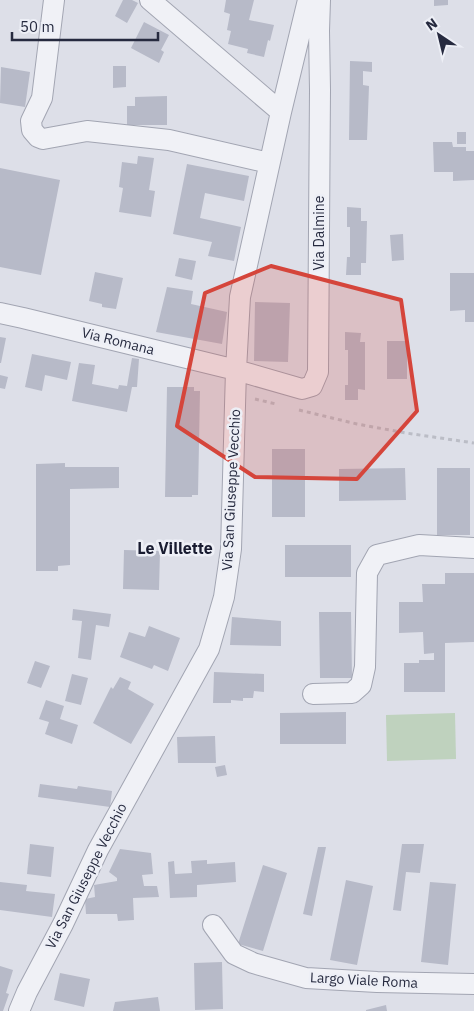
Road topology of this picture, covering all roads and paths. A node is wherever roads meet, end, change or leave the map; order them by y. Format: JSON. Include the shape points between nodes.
{"nodes":[{"id":1,"x":54,"y":0,"type":"edge"},
{"id":2,"x":150,"y":0,"type":"edge"},
{"id":3,"x":308,"y":0,"type":"edge"},
{"id":4,"x":320,"y":0,"type":"edge"},
{"id":5,"x":281,"y":112,"type":"junction"},
{"id":6,"x":269,"y":163,"type":"junction"},
{"id":7,"x":0,"y":313,"type":"edge"},
{"id":8,"x":236,"y":370,"type":"junction"},
{"id":9,"x":235,"y":394,"type":"junction"},
{"id":10,"x":282,"y":406,"type":"dead end"},
{"id":11,"x":291,"y":408,"type":"dead end"},
{"id":12,"x":474,"y":443,"type":"edge"},
{"id":13,"x":474,"y":548,"type":"edge"},
{"id":14,"x":314,"y":694,"type":"dead end"},
{"id":15,"x":213,"y":925,"type":"dead end"},
{"id":16,"x":474,"y":984,"type":"edge"},
{"id":17,"x":19,"y":1011,"type":"edge"}],
"edges":[{"from":1,"to":6,"type":"street","via":[[42,98],[31,121],[32,130],[38,137],[43,139],[87,131],[169,140]]},
{"from":2,"to":5,"type":"street"},
{"from":3,"to":5,"type":"street","name":"Via San Giuseppe Vecchio"},
{"from":4,"to":8,"type":"street","name":"Via Dalmine","via":[[318,372],[312,386],[302,389]]},
{"from":5,"to":6,"type":"street","name":"Via San Giuseppe Vecchio"},
{"from":6,"to":8,"type":"street","name":"Via San Giuseppe Vecchio","via":[[240,298]]},
{"from":7,"to":8,"type":"street","name":"Via Romana"},
{"from":8,"to":9,"type":"street","name":"Via San Giuseppe Vecchio"},
{"from":9,"to":10,"type":"path"},
{"from":9,"to":17,"type":"street","name":"Via San Giuseppe Vecchio","via":[[231,548],[224,597],[209,648],[98,850]]},
{"from":11,"to":12,"type":"path","via":[[357,424]]},
{"from":13,"to":14,"type":"street","via":[[419,545],[377,555],[367,573],[362,685],[352,693]]},
{"from":15,"to":16,"type":"street","name":"Largo Viale Roma","via":[[234,954],[253,963],[306,978]]}]}
